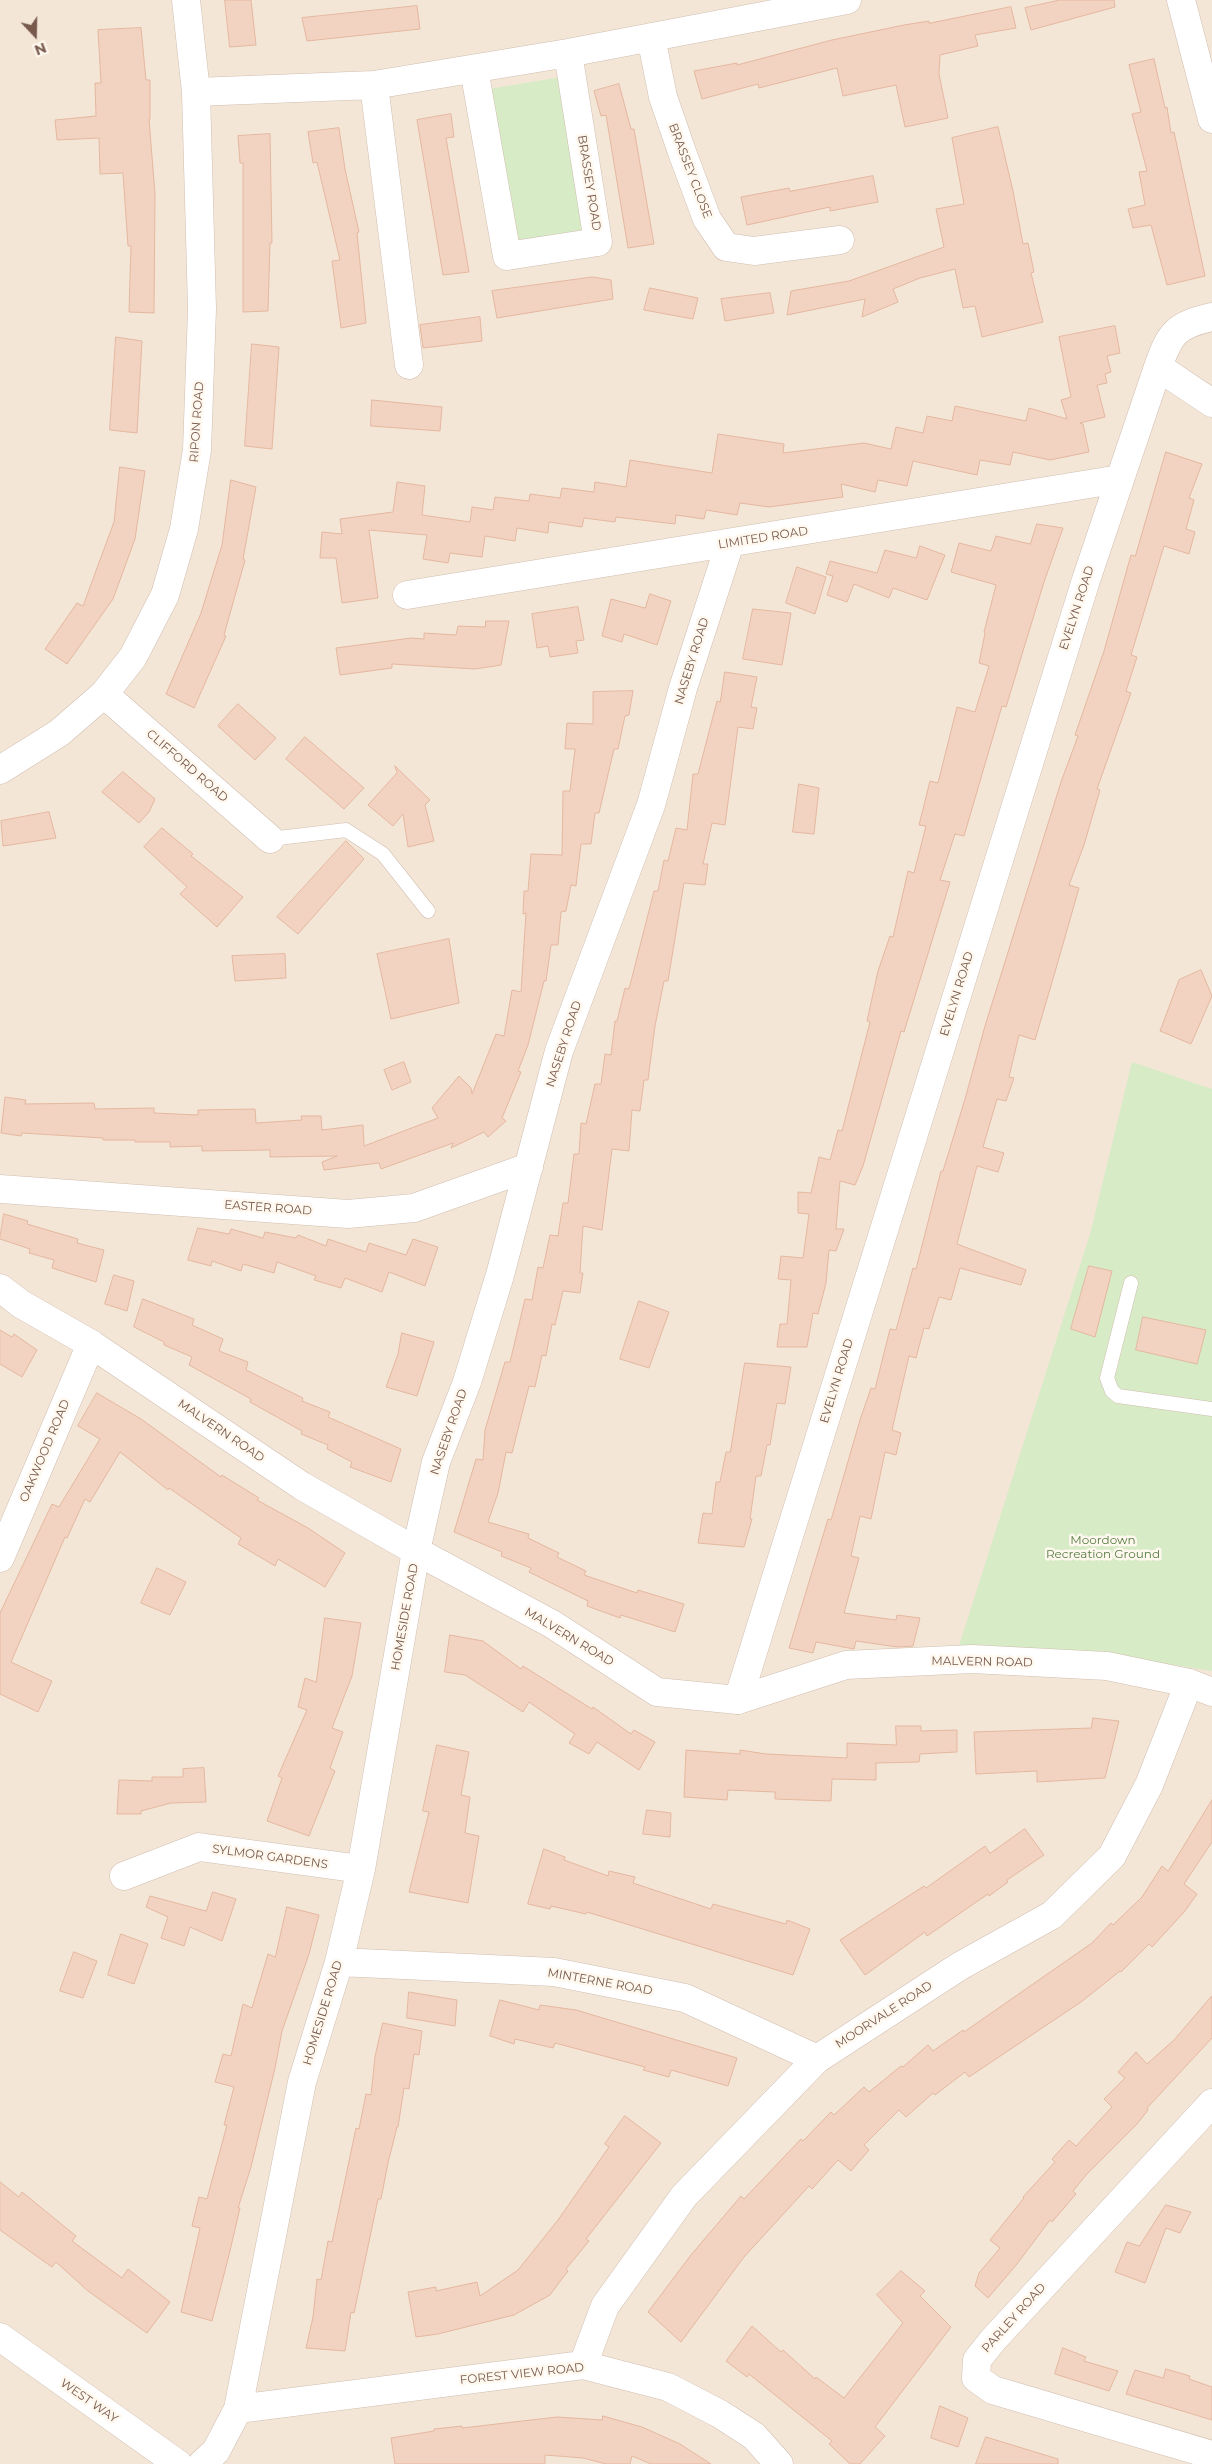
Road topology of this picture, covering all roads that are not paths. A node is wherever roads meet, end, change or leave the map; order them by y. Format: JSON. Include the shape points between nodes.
{"nodes":[{"id":1,"x":186,"y":0,"type":"edge"},
{"id":2,"x":847,"y":0,"type":"edge"},
{"id":3,"x":1181,"y":0,"type":"edge"},
{"id":4,"x":651,"y":37,"type":"junction"},
{"id":5,"x":568,"y":53,"type":"junction"},
{"id":6,"x":474,"y":69,"type":"junction"},
{"id":7,"x":374,"y":84,"type":"junction"},
{"id":8,"x":196,"y":92,"type":"junction"},
{"id":9,"x":1212,"y":119,"type":"edge"},
{"id":10,"x":840,"y":240,"type":"dead end"},
{"id":11,"x":1212,"y":317,"type":"edge"},
{"id":12,"x":409,"y":365,"type":"dead end"},
{"id":13,"x":1158,"y":367,"type":"junction"},
{"id":14,"x":1212,"y":403,"type":"edge"},
{"id":15,"x":1120,"y":479,"type":"junction"},
{"id":16,"x":730,"y":543,"type":"junction"},
{"id":17,"x":406,"y":594,"type":"dead end"},
{"id":18,"x":104,"y":694,"type":"junction"},
{"id":19,"x":0,"y":770,"type":"edge"},
{"id":20,"x":270,"y":839,"type":"joint"},
{"id":21,"x":428,"y":911,"type":"dead end"},
{"id":22,"x":529,"y":1167,"type":"junction"},
{"id":23,"x":0,"y":1189,"type":"edge"},
{"id":24,"x":1131,"y":1283,"type":"dead end"},
{"id":25,"x":0,"y":1288,"type":"edge"},
{"id":26,"x":91,"y":1344,"type":"junction"},
{"id":27,"x":1212,"y":1409,"type":"edge"},
{"id":28,"x":3,"y":1539,"type":"edge"},
{"id":29,"x":416,"y":1551,"type":"junction"},
{"id":30,"x":1200,"y":1687,"type":"edge"},
{"id":31,"x":738,"y":1700,"type":"junction"},
{"id":32,"x":361,"y":1869,"type":"junction"},
{"id":33,"x":124,"y":1876,"type":"dead end"},
{"id":34,"x":339,"y":1962,"type":"junction"},
{"id":35,"x":817,"y":2059,"type":"junction"},
{"id":36,"x":1212,"y":2103,"type":"edge"},
{"id":37,"x":0,"y":2338,"type":"edge"},
{"id":38,"x":583,"y":2365,"type":"junction"},
{"id":39,"x":238,"y":2409,"type":"junction"},
{"id":40,"x":1212,"y":2455,"type":"edge"},
{"id":41,"x":178,"y":2464,"type":"edge"},
{"id":42,"x":202,"y":2464,"type":"edge"},
{"id":43,"x":779,"y":2464,"type":"edge"}],
"edges":[{"from":1,"to":8,"type":"street","name":"RIPON ROAD"},
{"from":2,"to":4,"type":"street"},
{"from":3,"to":9,"type":"street"},
{"from":4,"to":5,"type":"street"},
{"from":4,"to":10,"type":"street","name":"BRASSEY CLOSE","via":[[663,97],[682,152],[707,218],[726,247],[754,251]]},
{"from":5,"to":6,"type":"street"},
{"from":5,"to":6,"type":"street","name":"BRASSEY ROAD","via":[[598,242],[506,256]]},
{"from":6,"to":7,"type":"street"},
{"from":7,"to":8,"type":"street"},
{"from":7,"to":12,"type":"street"},
{"from":8,"to":18,"type":"street","name":"RIPON ROAD","via":[[202,308],[197,450],[184,529],[165,595],[133,657]]},
{"from":11,"to":13,"type":"street","name":"EVELYN ROAD","via":[[1175,331],[1165,346]]},
{"from":13,"to":14,"type":"street"},
{"from":13,"to":15,"type":"street","name":"EVELYN ROAD"},
{"from":15,"to":16,"type":"street","name":"LIMITED ROAD"},
{"from":15,"to":31,"type":"street","name":"EVELYN ROAD"},
{"from":16,"to":17,"type":"street","name":"LIMITED ROAD"},
{"from":16,"to":22,"type":"street","name":"NASEBY ROAD","via":[[683,688],[652,805],[560,1051]]},
{"from":18,"to":19,"type":"street","name":"RIPON ROAD","via":[[59,732]]},
{"from":18,"to":20,"type":"street","name":"CLIFFORD ROAD"},
{"from":20,"to":21,"type":"lane","via":[[346,830],[383,854]]},
{"from":22,"to":23,"type":"street","name":"EASTER ROAD","via":[[414,1208],[348,1214]]},
{"from":22,"to":29,"type":"street","name":"NASEBY ROAD","via":[[467,1382],[436,1462]]},
{"from":24,"to":27,"type":"lane","via":[[1107,1378],[1112,1392],[1118,1396]]},
{"from":25,"to":26,"type":"street","name":"MALVERN ROAD","via":[[21,1304]]},
{"from":26,"to":28,"type":"street","name":"OAKWOOD ROAD"},
{"from":26,"to":29,"type":"street","name":"MALVERN ROAD","via":[[302,1486]]},
{"from":29,"to":31,"type":"street","name":"MALVERN ROAD","via":[[552,1624],[657,1692]]},
{"from":29,"to":32,"type":"street","name":"HOMESIDE ROAD"},
{"from":30,"to":31,"type":"street","name":"MALVERN ROAD","via":[[1107,1666],[972,1659],[846,1664]]},
{"from":30,"to":35,"type":"street","name":"MOORVALE ROAD","via":[[1112,1856],[1052,1915],[960,1966]]},
{"from":32,"to":33,"type":"street","name":"SYLMOR GARDENS","via":[[199,1847]]},
{"from":32,"to":34,"type":"street","name":"HOMESIDE ROAD"},
{"from":34,"to":35,"type":"street","name":"MINTERNE ROAD","via":[[554,1972],[685,1998]]},
{"from":34,"to":39,"type":"street","name":"HOMESIDE ROAD","via":[[302,2082]]},
{"from":35,"to":38,"type":"street","name":"MOORVALE ROAD","via":[[684,2196],[605,2306]]},
{"from":36,"to":40,"type":"street","name":"PARLEY ROAD","via":[[993,2340],[977,2360],[976,2378],[993,2390]]},
{"from":37,"to":41,"type":"street","name":"WEST WAY"},
{"from":38,"to":39,"type":"street","name":"FOREST VIEW ROAD"},
{"from":38,"to":43,"type":"street","name":"FOREST VIEW ROAD","via":[[668,2387],[754,2436]]},
{"from":39,"to":42,"type":"street","name":"HOMESIDE ROAD","via":[[216,2451]]}]}
